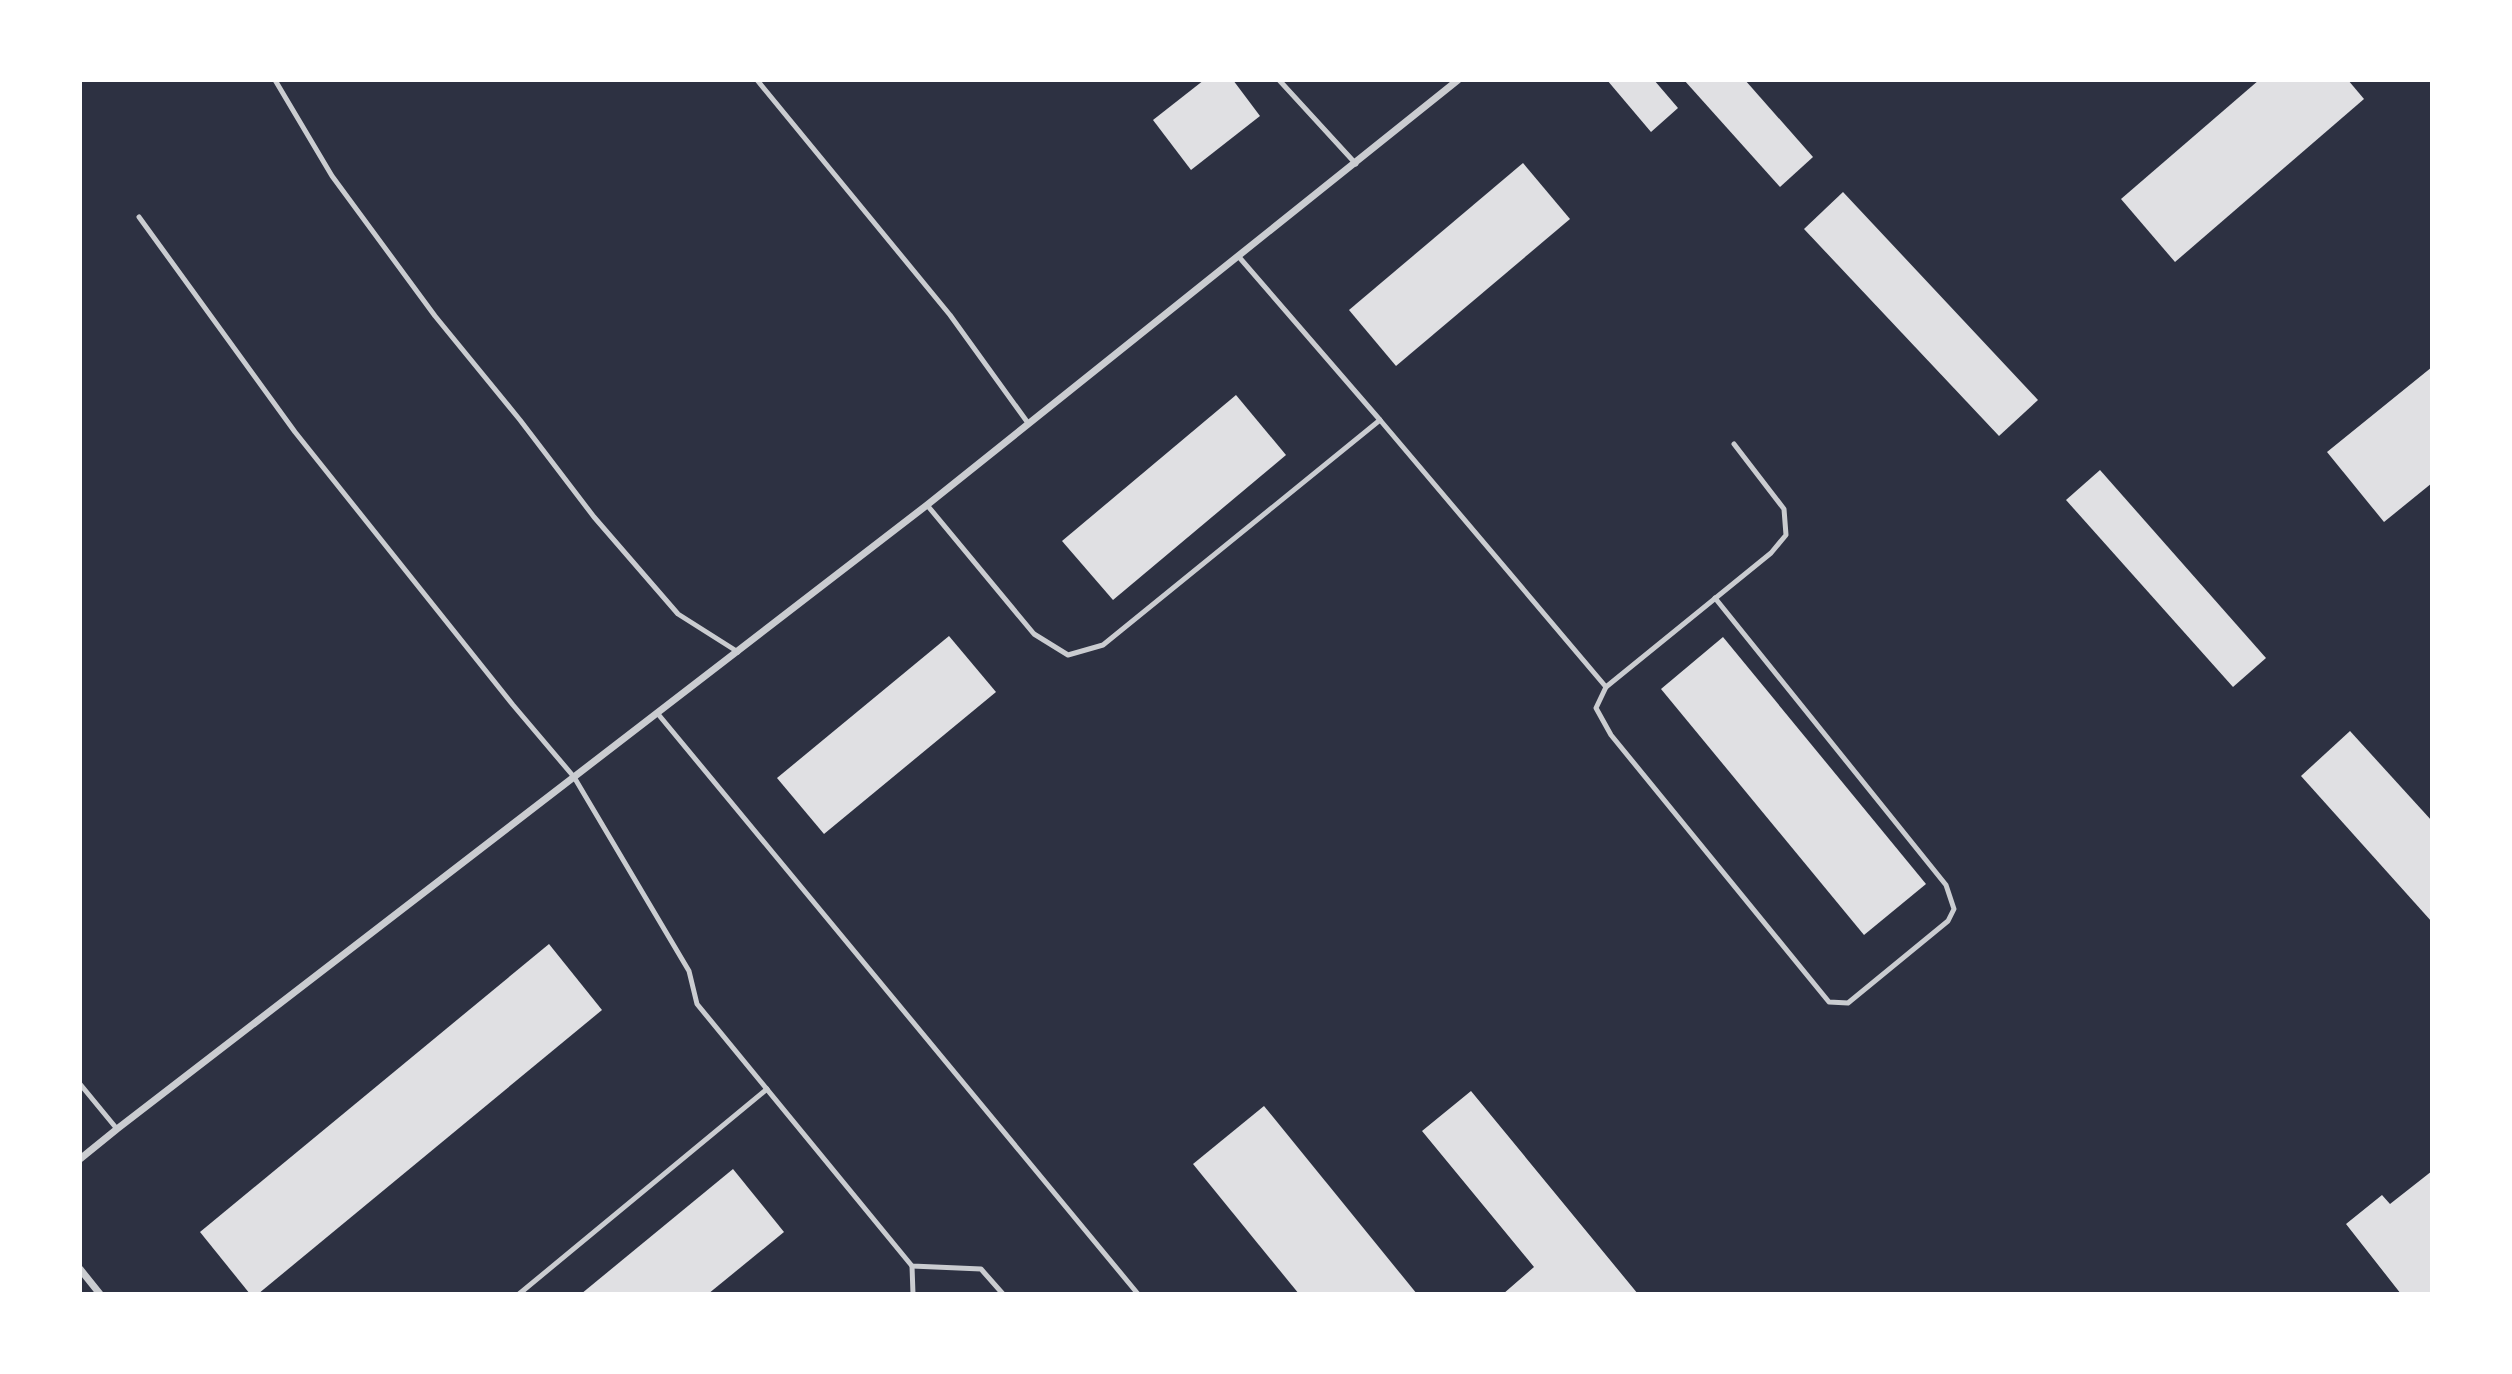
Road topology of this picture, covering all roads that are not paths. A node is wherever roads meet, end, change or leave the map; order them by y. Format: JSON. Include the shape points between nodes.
{"nodes":[{"id":1,"x":275,"y":80,"type":"edge"},
{"id":2,"x":757,"y":80,"type":"edge"},
{"id":3,"x":1279,"y":80,"type":"edge"},
{"id":4,"x":1458,"y":80,"type":"edge"},
{"id":5,"x":1356,"y":164,"type":"junction"},
{"id":6,"x":139,"y":217,"type":"dead end"},
{"id":7,"x":1239,"y":257,"type":"junction"},
{"id":8,"x":1380,"y":420,"type":"junction"},
{"id":9,"x":1028,"y":423,"type":"junction"},
{"id":10,"x":1734,"y":444,"type":"dead end"},
{"id":11,"x":927,"y":505,"type":"junction"},
{"id":12,"x":1715,"y":598,"type":"junction"},
{"id":13,"x":738,"y":652,"type":"junction"},
{"id":14,"x":1605,"y":687,"type":"junction"},
{"id":15,"x":658,"y":714,"type":"junction"},
{"id":16,"x":574,"y":777,"type":"junction"},
{"id":17,"x":80,"y":1084,"type":"edge"},
{"id":18,"x":767,"y":1089,"type":"junction"},
{"id":19,"x":117,"y":1129,"type":"junction"},
{"id":20,"x":80,"y":1159,"type":"edge"},
{"id":21,"x":912,"y":1266,"type":"junction"},
{"id":22,"x":80,"y":1269,"type":"edge"},
{"id":23,"x":100,"y":1293,"type":"edge"},
{"id":24,"x":519,"y":1293,"type":"edge"},
{"id":25,"x":913,"y":1293,"type":"edge"},
{"id":26,"x":1003,"y":1293,"type":"edge"},
{"id":27,"x":1138,"y":1293,"type":"edge"}],
"edges":[{"from":1,"to":13,"type":"lane","via":[[332,176],[435,316],[594,517],[678,614]]},
{"from":2,"to":9,"type":"lane","via":[[950,315]]},
{"from":3,"to":5,"type":"lane"},
{"from":4,"to":5,"type":"street"},
{"from":5,"to":7,"type":"street"},
{"from":6,"to":16,"type":"lane","via":[[295,432]]},
{"from":7,"to":8,"type":"lane"},
{"from":7,"to":9,"type":"street"},
{"from":8,"to":11,"type":"lane","via":[[1103,645],[1068,655],[1034,634]]},
{"from":8,"to":14,"type":"lane"},
{"from":9,"to":11,"type":"street"},
{"from":10,"to":12,"type":"lane","via":[[1784,509],[1786,535],[1771,553]]},
{"from":11,"to":13,"type":"street"},
{"from":12,"to":14,"type":"lane"},
{"from":12,"to":14,"type":"lane","via":[[1946,885],[1954,909],[1948,921],[1848,1003],[1829,1002],[1611,735],[1596,708]]},
{"from":13,"to":15,"type":"street"},
{"from":15,"to":16,"type":"street"},
{"from":15,"to":27,"type":"lane"},
{"from":16,"to":18,"type":"lane","via":[[690,971],[697,1004]]},
{"from":16,"to":19,"type":"street"},
{"from":17,"to":19,"type":"lane"},
{"from":18,"to":21,"type":"lane"},
{"from":18,"to":24,"type":"lane"},
{"from":19,"to":20,"type":"street"},
{"from":21,"to":25,"type":"lane"},
{"from":21,"to":26,"type":"lane","via":[[981,1269]]},
{"from":22,"to":23,"type":"street"}]}
